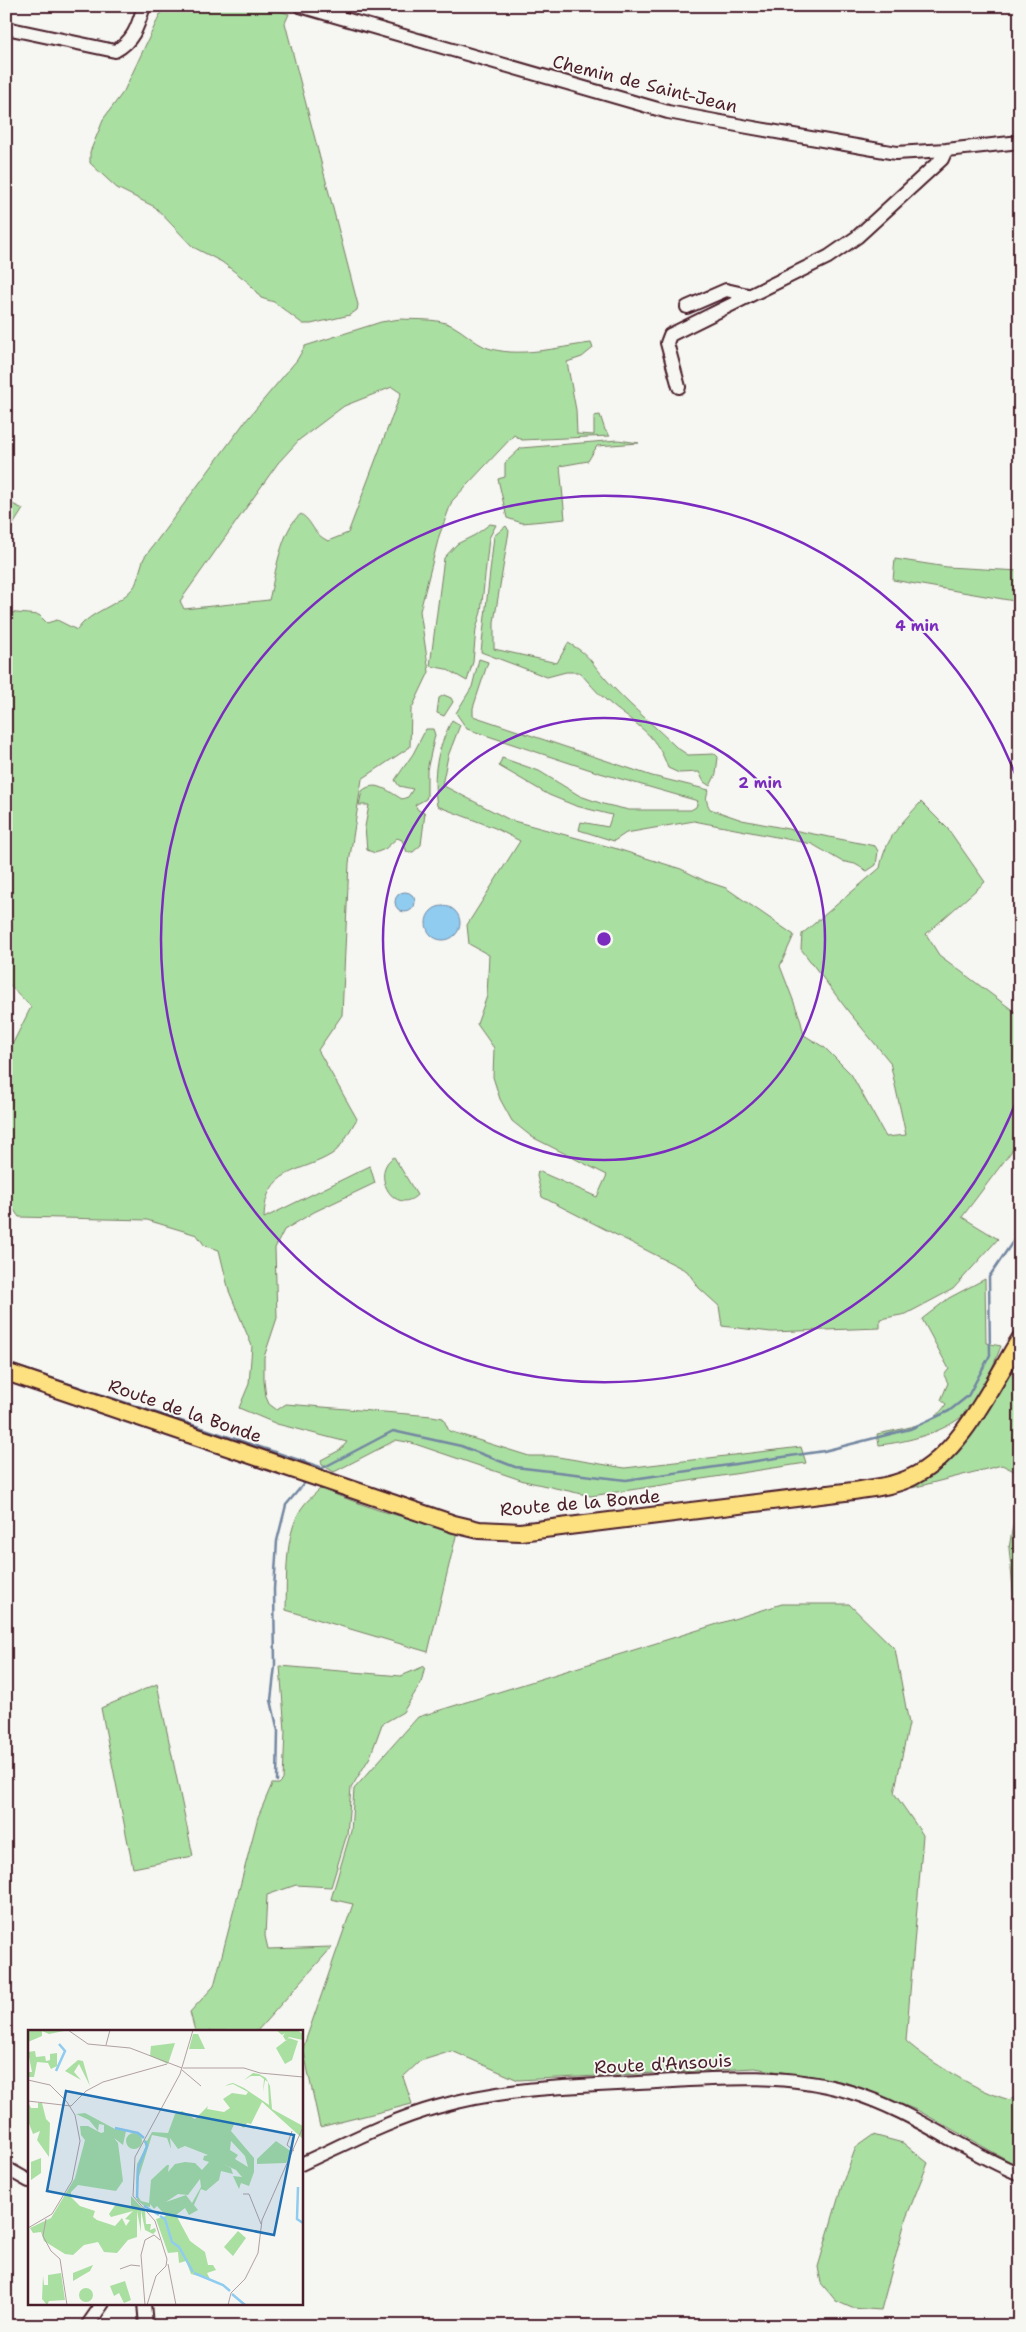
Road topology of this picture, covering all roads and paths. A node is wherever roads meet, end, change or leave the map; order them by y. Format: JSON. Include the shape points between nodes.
{"nodes":[{"id":1,"x":144,"y":6,"type":"edge"},
{"id":2,"x":300,"y":6,"type":"edge"},
{"id":3,"x":6,"y":28,"type":"edge"},
{"id":4,"x":1020,"y":142,"type":"edge"},
{"id":5,"x":946,"y":150,"type":"junction"},
{"id":6,"x":748,"y":294,"type":"junction"},
{"id":7,"x":687,"y":307,"type":"dead end"},
{"id":8,"x":678,"y":387,"type":"dead end"},
{"id":9,"x":1020,"y":1339,"type":"edge"},
{"id":10,"x":6,"y":1372,"type":"edge"},
{"id":11,"x":302,"y":2164,"type":"edge"},
{"id":12,"x":6,"y":2168,"type":"edge"},
{"id":13,"x":1020,"y":2174,"type":"edge"},
{"id":14,"x":28,"y":2180,"type":"edge"},
{"id":15,"x":102,"y":2304,"type":"edge"},
{"id":16,"x":144,"y":2304,"type":"edge"},
{"id":17,"x":87,"y":2326,"type":"edge"},
{"id":18,"x":146,"y":2326,"type":"edge"}],
"edges":[{"from":1,"to":3,"type":"street","via":[[134,36],[115,51]]},
{"from":2,"to":5,"type":"street","name":"Chemin de Saint-Jean","via":[[668,112],[896,152]]},
{"from":4,"to":5,"type":"street","name":"Chemin de Saint-Jean"},
{"from":5,"to":6,"type":"street","via":[[942,159],[857,237],[800,272]]},
{"from":6,"to":7,"type":"street","via":[[726,290]]},
{"from":6,"to":8,"type":"street","via":[[670,335],[667,342]]},
{"from":9,"to":10,"type":"main road","name":"Route de la Bonde","via":[[953,1445],[912,1477],[886,1486],[548,1530],[499,1532],[454,1524]]},
{"from":11,"to":13,"type":"street","name":"Route d'Ansouis","via":[[390,2123],[470,2098],[556,2088],[741,2077],[780,2078],[823,2085],[876,2101]]},
{"from":12,"to":14,"type":"street"},
{"from":15,"to":17,"type":"street"},
{"from":16,"to":18,"type":"street"}]}
